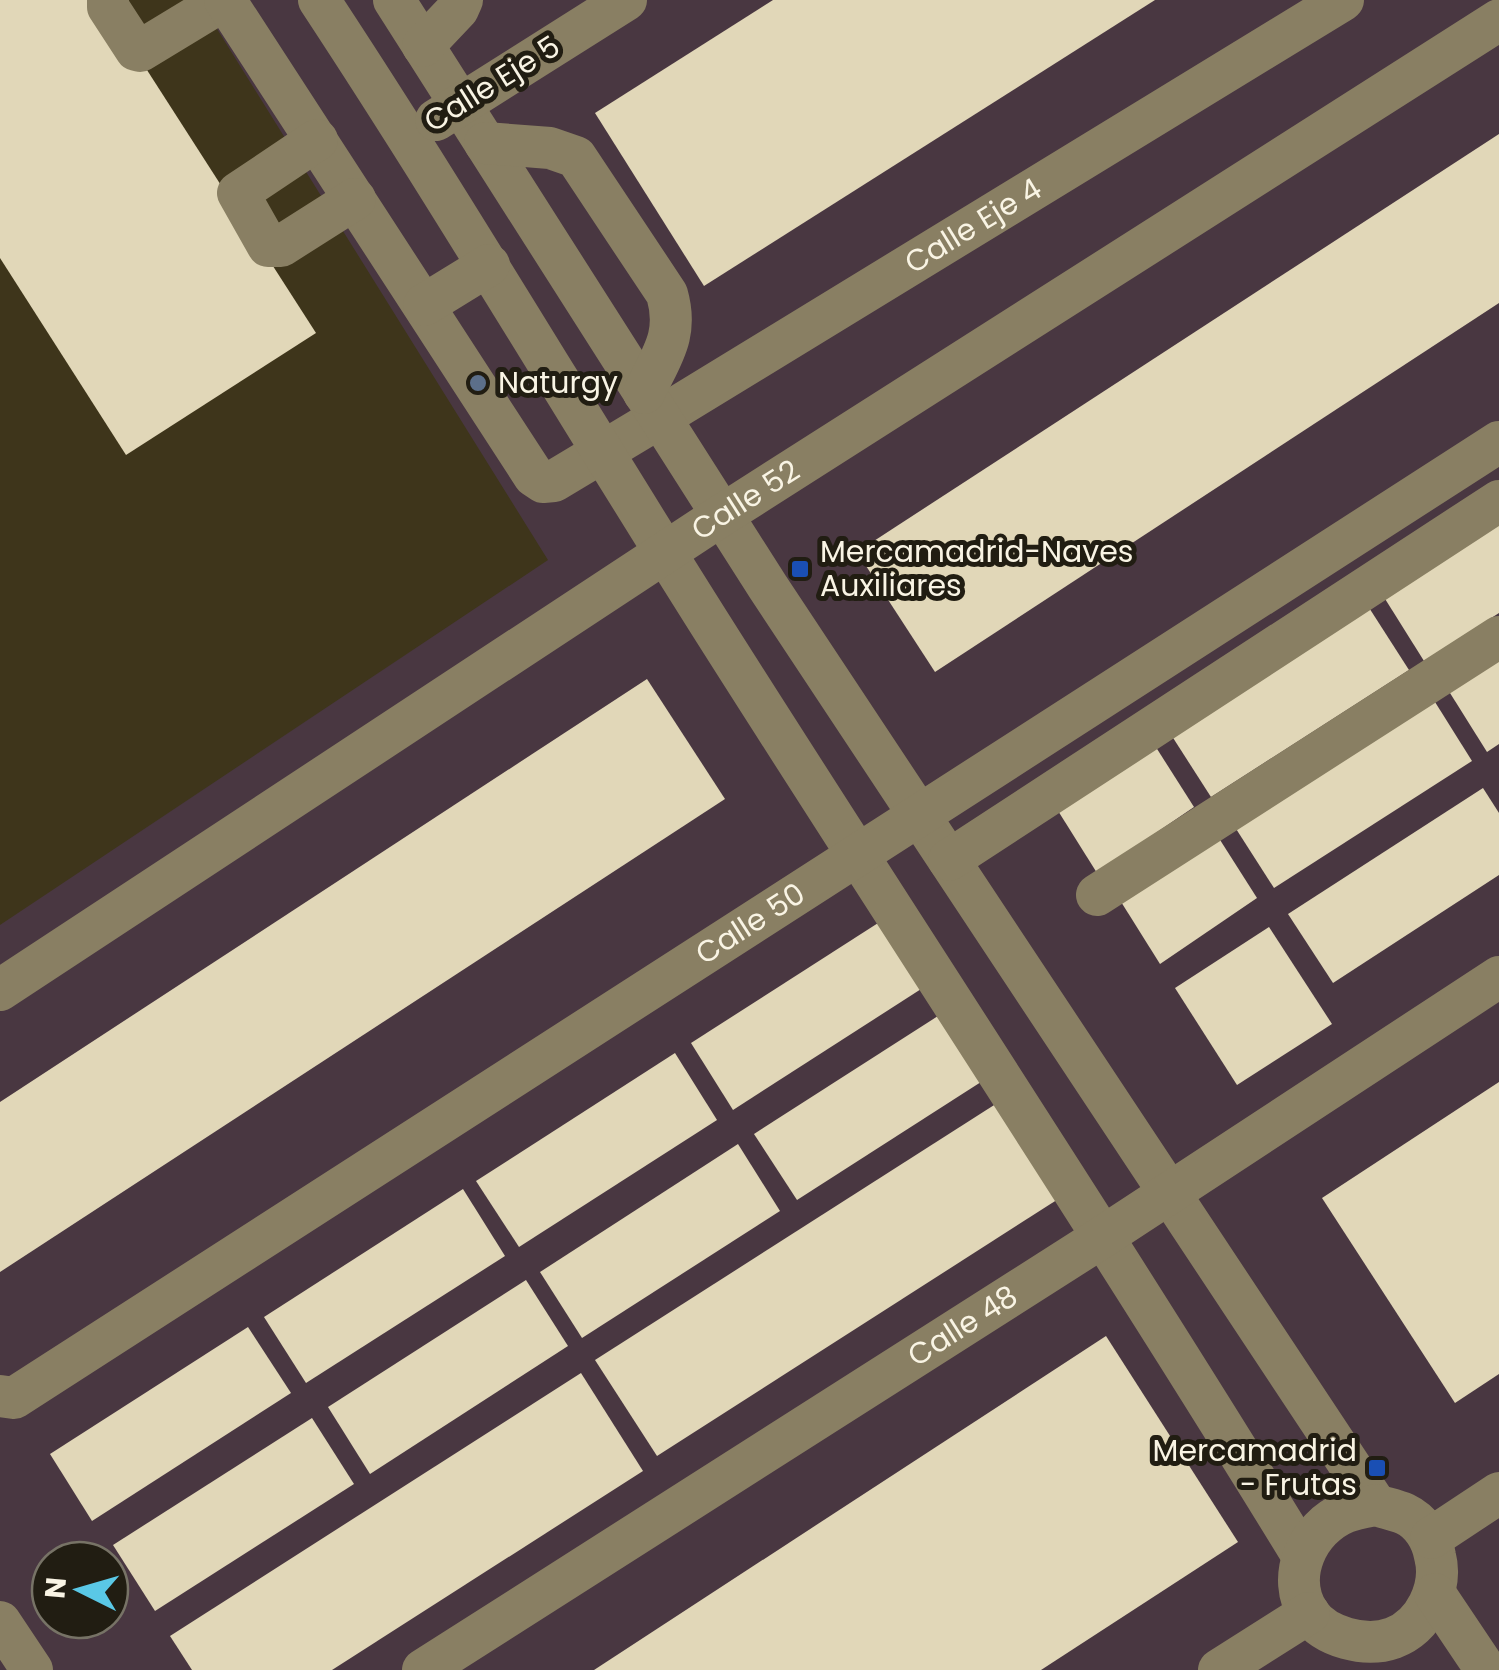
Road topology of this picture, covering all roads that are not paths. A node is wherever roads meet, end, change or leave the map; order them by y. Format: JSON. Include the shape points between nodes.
{"nodes":[{"id":1,"x":108,"y":0,"type":"edge"},
{"id":2,"x":224,"y":0,"type":"edge"},
{"id":3,"x":319,"y":0,"type":"edge"},
{"id":4,"x":394,"y":0,"type":"edge"},
{"id":5,"x":462,"y":0,"type":"edge"},
{"id":6,"x":626,"y":0,"type":"edge"},
{"id":7,"x":1343,"y":0,"type":"edge"},
{"id":8,"x":1499,"y":20,"type":"edge"},
{"id":9,"x":423,"y":46,"type":"junction"},
{"id":10,"x":462,"y":107,"type":"junction"},
{"id":11,"x":408,"y":135,"type":"junction"},
{"id":12,"x":317,"y":140,"type":"junction"},
{"id":13,"x":485,"y":144,"type":"junction"},
{"id":14,"x":355,"y":199,"type":"junction"},
{"id":15,"x":490,"y":265,"type":"junction"},
{"id":16,"x":424,"y":305,"type":"junction"},
{"id":17,"x":651,"y":406,"type":"junction"},
{"id":18,"x":1499,"y":442,"type":"edge"},
{"id":19,"x":604,"y":452,"type":"junction"},
{"id":20,"x":1499,"y":500,"type":"edge"},
{"id":21,"x":722,"y":515,"type":"junction"},
{"id":22,"x":665,"y":552,"type":"junction"},
{"id":23,"x":1499,"y":636,"type":"edge"},
{"id":24,"x":919,"y":816,"type":"junction"},
{"id":25,"x":860,"y":855,"type":"junction"},
{"id":26,"x":949,"y":860,"type":"junction"},
{"id":27,"x":1097,"y":895,"type":"dead end"},
{"id":28,"x":1499,"y":977,"type":"edge"},
{"id":29,"x":0,"y":990,"type":"edge"},
{"id":30,"x":1171,"y":1192,"type":"junction"},
{"id":31,"x":1104,"y":1236,"type":"junction"},
{"id":32,"x":0,"y":1396,"type":"edge"},
{"id":33,"x":1499,"y":1493,"type":"edge"},
{"id":34,"x":1376,"y":1505,"type":"junction"},
{"id":35,"x":1431,"y":1538,"type":"junction"},
{"id":36,"x":1302,"y":1556,"type":"junction"},
{"id":37,"x":1435,"y":1594,"type":"junction"},
{"id":38,"x":1309,"y":1613,"type":"junction"},
{"id":39,"x":0,"y":1622,"type":"edge"},
{"id":40,"x":1366,"y":1655,"type":"edge"},
{"id":41,"x":32,"y":1670,"type":"edge"},
{"id":42,"x":423,"y":1670,"type":"edge"},
{"id":43,"x":1219,"y":1670,"type":"edge"},
{"id":44,"x":1486,"y":1670,"type":"edge"}],
"edges":[{"from":1,"to":2,"type":"street","via":[[140,51]]},
{"from":2,"to":12,"type":"street","name":"Calle Eje 4"},
{"from":3,"to":11,"type":"street"},
{"from":4,"to":9,"type":"street"},
{"from":5,"to":9,"type":"street"},
{"from":6,"to":10,"type":"street","name":"Calle Eje 5"},
{"from":7,"to":17,"type":"street","name":"Calle Eje 4"},
{"from":8,"to":21,"type":"street","name":"Calle 52"},
{"from":9,"to":10,"type":"street"},
{"from":10,"to":11,"type":"street","name":"Calle Eje 5"},
{"from":10,"to":13,"type":"street"},
{"from":11,"to":15,"type":"street"},
{"from":12,"to":14,"type":"street","name":"Calle Eje 4"},
{"from":12,"to":14,"type":"street","via":[[238,193],[268,246],[281,246]]},
{"from":13,"to":17,"type":"street"},
{"from":13,"to":17,"type":"street","via":[[550,148],[576,157],[667,294],[670,337]]},
{"from":14,"to":16,"type":"street","name":"Calle Eje 4"},
{"from":15,"to":16,"type":"street"},
{"from":15,"to":19,"type":"street"},
{"from":16,"to":19,"type":"street","name":"Calle Eje 4","via":[[534,476],[554,482]]},
{"from":17,"to":19,"type":"street","name":"Calle Eje 4"},
{"from":17,"to":21,"type":"street"},
{"from":18,"to":24,"type":"street","name":"Calle 50"},
{"from":19,"to":22,"type":"street"},
{"from":20,"to":26,"type":"street"},
{"from":21,"to":22,"type":"street","name":"Calle 52"},
{"from":21,"to":24,"type":"street"},
{"from":22,"to":25,"type":"street"},
{"from":22,"to":29,"type":"street","name":"Calle 52"},
{"from":23,"to":27,"type":"street"},
{"from":24,"to":25,"type":"street","name":"Calle 50"},
{"from":24,"to":26,"type":"street"},
{"from":25,"to":31,"type":"street"},
{"from":25,"to":32,"type":"street","name":"Calle 50","via":[[14,1398]]},
{"from":26,"to":30,"type":"street"},
{"from":28,"to":30,"type":"street","name":"Calle 48"},
{"from":30,"to":31,"type":"street","name":"Calle 48"},
{"from":30,"to":34,"type":"street"},
{"from":31,"to":36,"type":"street"},
{"from":31,"to":42,"type":"street","name":"Calle 48"},
{"from":33,"to":35,"type":"street"},
{"from":34,"to":35,"type":"street","via":[[1409,1515]]},
{"from":34,"to":36,"type":"street","via":[[1344,1513]]},
{"from":35,"to":37,"type":"street"},
{"from":36,"to":38,"type":"street","via":[[1296,1583]]},
{"from":37,"to":40,"type":"street","via":[[1418,1620]]},
{"from":37,"to":44,"type":"street"},
{"from":38,"to":40,"type":"street","via":[[1330,1635]]},
{"from":38,"to":43,"type":"street"},
{"from":39,"to":41,"type":"street"}]}
